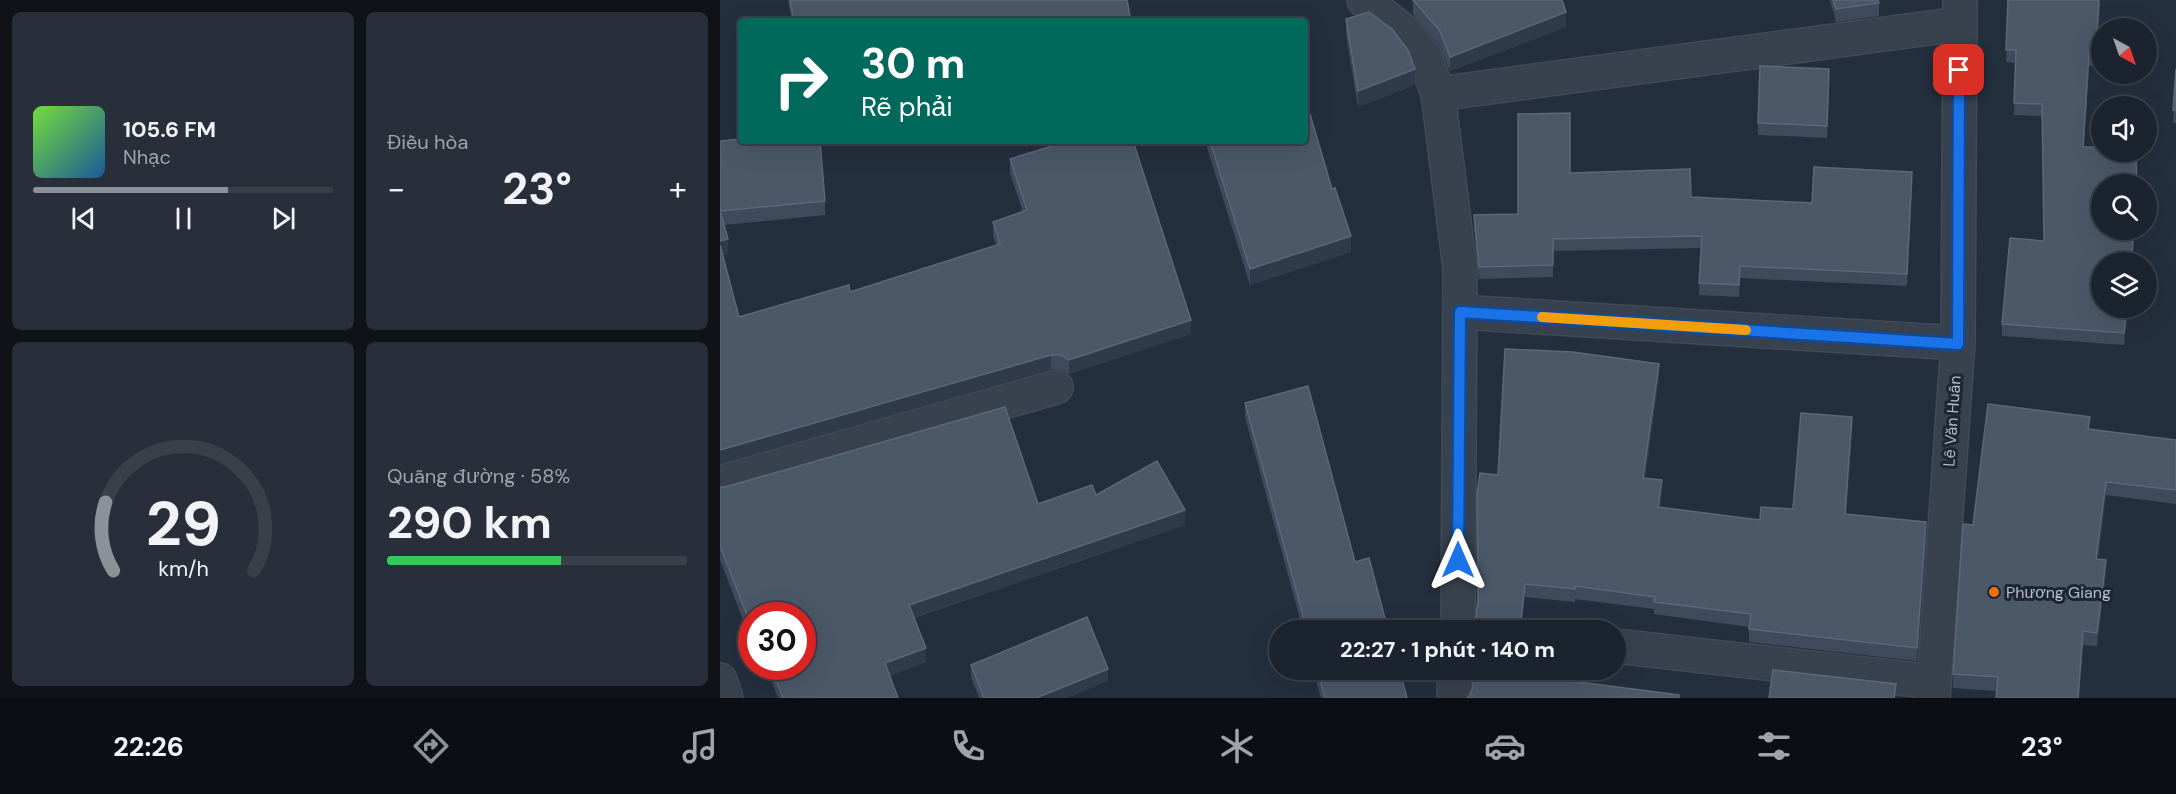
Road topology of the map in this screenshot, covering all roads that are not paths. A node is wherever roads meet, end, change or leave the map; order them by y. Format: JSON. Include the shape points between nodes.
{"nodes":[{"id":1,"x":1364,"y":0,"type":"edge"},
{"id":2,"x":1959,"y":12,"type":"edge"},
{"id":3,"x":1438,"y":94,"type":"junction"},
{"id":4,"x":1460,"y":312,"type":"junction"},
{"id":5,"x":1958,"y":344,"type":"junction"},
{"id":6,"x":1056,"y":387,"type":"dead end"},
{"id":7,"x":720,"y":483,"type":"edge"},
{"id":8,"x":1463,"y":620,"type":"edge"},
{"id":9,"x":1626,"y":647,"type":"edge"},
{"id":10,"x":720,"y":680,"type":"edge"},
{"id":11,"x":1455,"y":680,"type":"edge"},
{"id":12,"x":1933,"y":690,"type":"edge"},
{"id":13,"x":726,"y":698,"type":"edge"},
{"id":14,"x":1454,"y":698,"type":"edge"}],
"edges":[{"from":1,"to":3,"type":"street","via":[[1405,32],[1425,57]]},
{"from":2,"to":3,"type":"street"},
{"from":2,"to":5,"type":"street","name":"Lê Văn Huân"},
{"from":3,"to":4,"type":"street","via":[[1460,268]]},
{"from":4,"to":5,"type":"street"},
{"from":4,"to":8,"type":"street"},
{"from":5,"to":12,"type":"street","name":"Lê Văn Huân"},
{"from":6,"to":7,"type":"street"},
{"from":9,"to":12,"type":"street"},
{"from":10,"to":13,"type":"street"},
{"from":11,"to":14,"type":"street"}]}
